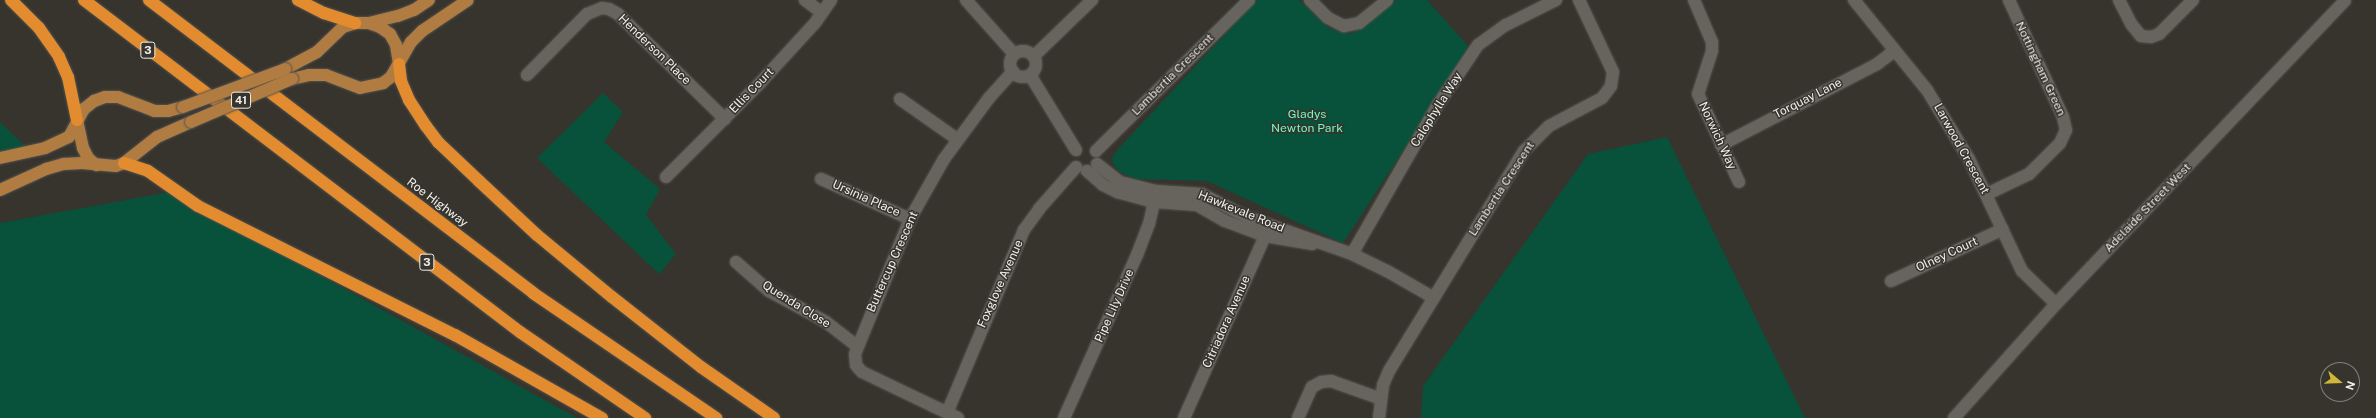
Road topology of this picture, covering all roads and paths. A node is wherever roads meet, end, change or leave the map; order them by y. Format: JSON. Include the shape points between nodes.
{"nodes":[{"id":1,"x":11,"y":0,"type":"edge"},
{"id":2,"x":84,"y":0,"type":"edge"},
{"id":3,"x":149,"y":0,"type":"edge"},
{"id":4,"x":298,"y":0,"type":"edge"},
{"id":5,"x":429,"y":0,"type":"edge"},
{"id":6,"x":468,"y":0,"type":"edge"},
{"id":7,"x":805,"y":0,"type":"edge"},
{"id":8,"x":831,"y":0,"type":"edge"},
{"id":9,"x":966,"y":0,"type":"edge"},
{"id":10,"x":1092,"y":0,"type":"edge"},
{"id":11,"x":1249,"y":0,"type":"edge"},
{"id":12,"x":1310,"y":0,"type":"edge"},
{"id":13,"x":1387,"y":0,"type":"edge"},
{"id":14,"x":1556,"y":0,"type":"edge"},
{"id":15,"x":1579,"y":0,"type":"edge"},
{"id":16,"x":1694,"y":0,"type":"edge"},
{"id":17,"x":1854,"y":0,"type":"edge"},
{"id":18,"x":2009,"y":0,"type":"edge"},
{"id":19,"x":2119,"y":0,"type":"edge"},
{"id":20,"x":2193,"y":0,"type":"edge"},
{"id":21,"x":2345,"y":0,"type":"edge"},
{"id":22,"x":822,"y":13,"type":"junction"},
{"id":23,"x":355,"y":23,"type":"junction"},
{"id":24,"x":369,"y":23,"type":"junction"},
{"id":25,"x":1894,"y":51,"type":"junction"},
{"id":26,"x":1014,"y":54,"type":"junction"},
{"id":27,"x":1034,"y":56,"type":"junction"},
{"id":28,"x":399,"y":64,"type":"junction"},
{"id":29,"x":1013,"y":72,"type":"junction"},
{"id":30,"x":288,"y":74,"type":"junction"},
{"id":31,"x":527,"y":75,"type":"dead end"},
{"id":32,"x":1030,"y":75,"type":"junction"},
{"id":33,"x":900,"y":99,"type":"dead end"},
{"id":34,"x":725,"y":119,"type":"junction"},
{"id":35,"x":77,"y":120,"type":"junction"},
{"id":36,"x":957,"y":140,"type":"junction"},
{"id":37,"x":1721,"y":145,"type":"junction"},
{"id":38,"x":1076,"y":150,"type":"junction"},
{"id":39,"x":1096,"y":151,"type":"junction"},
{"id":40,"x":0,"y":158,"type":"edge"},
{"id":41,"x":124,"y":163,"type":"junction"},
{"id":42,"x":1097,"y":164,"type":"junction"},
{"id":43,"x":96,"y":165,"type":"junction"},
{"id":44,"x":1082,"y":169,"type":"junction"},
{"id":45,"x":666,"y":177,"type":"dead end"},
{"id":46,"x":821,"y":179,"type":"dead end"},
{"id":47,"x":1739,"y":182,"type":"dead end"},
{"id":48,"x":0,"y":190,"type":"edge"},
{"id":49,"x":1987,"y":194,"type":"junction"},
{"id":50,"x":1156,"y":196,"type":"junction"},
{"id":51,"x":910,"y":219,"type":"junction"},
{"id":52,"x":2003,"y":229,"type":"junction"},
{"id":53,"x":1267,"y":231,"type":"junction"},
{"id":54,"x":1352,"y":254,"type":"junction"},
{"id":55,"x":736,"y":262,"type":"dead end"},
{"id":56,"x":1891,"y":281,"type":"dead end"},
{"id":57,"x":1434,"y":298,"type":"junction"},
{"id":58,"x":2056,"y":304,"type":"junction"},
{"id":59,"x":857,"y":346,"type":"junction"},
{"id":60,"x":1381,"y":399,"type":"junction"},
{"id":61,"x":946,"y":413,"type":"junction"},
{"id":62,"x":602,"y":418,"type":"edge"},
{"id":63,"x":645,"y":418,"type":"edge"},
{"id":64,"x":716,"y":418,"type":"edge"},
{"id":65,"x":774,"y":418,"type":"edge"},
{"id":66,"x":958,"y":418,"type":"edge"},
{"id":67,"x":1064,"y":418,"type":"edge"},
{"id":68,"x":1184,"y":418,"type":"edge"},
{"id":69,"x":1298,"y":418,"type":"edge"},
{"id":70,"x":1379,"y":418,"type":"edge"},
{"id":71,"x":1954,"y":418,"type":"edge"}],
"edges":[{"from":1,"to":35,"type":"highway","via":[[39,28],[59,57],[68,77]]},
{"from":2,"to":63,"type":"highway","number":"3","via":[[520,332]]},
{"from":3,"to":64,"type":"highway","name":"Roe Highway","via":[[533,293]]},
{"from":4,"to":23,"type":"highway","via":[[324,13]]},
{"from":5,"to":24,"type":"main road","number":"41","via":[[414,10]]},
{"from":6,"to":28,"type":"main road","number":"41","via":[[422,31],[411,42]]},
{"from":7,"to":22,"type":"street"},
{"from":8,"to":22,"type":"street","name":"Ellis Court"},
{"from":9,"to":26,"type":"street"},
{"from":10,"to":27,"type":"street"},
{"from":11,"to":39,"type":"street","name":"Lambertia Crescent"},
{"from":12,"to":13,"type":"street","via":[[1328,18],[1344,26],[1359,23]]},
{"from":14,"to":54,"type":"street","name":"Calophylla Way","via":[[1506,25],[1478,45],[1442,98]]},
{"from":15,"to":57,"type":"street","name":"Lambertia Crescent","via":[[1613,72],[1611,86],[1602,98],[1549,126],[1524,151]]},
{"from":16,"to":37,"type":"street","name":"Norwich Way","via":[[1712,42],[1712,51],[1698,94]]},
{"from":17,"to":25,"type":"street","name":"Larwood Crescent"},
{"from":18,"to":49,"type":"street","name":"Nottingham Green","via":[[2063,117],[2066,130],[2060,143],[2029,174]]},
{"from":19,"to":20,"type":"street","via":[[2141,36],[2151,37],[2159,34]]},
{"from":21,"to":58,"type":"street","name":"Adelaide Street West"},
{"from":22,"to":34,"type":"street","name":"Ellis Court"},
{"from":23,"to":24,"type":"main road","number":"41"},
{"from":23,"to":30,"type":"main road","number":"41","via":[[343,27],[317,52]]},
{"from":24,"to":28,"type":"main road","via":[[390,34],[396,45]]},
{"from":25,"to":37,"type":"street","name":"Torquay Lane","via":[[1877,64]]},
{"from":25,"to":49,"type":"street","name":"Larwood Crescent","via":[[1938,105]]},
{"from":26,"to":27,"type":"street","via":[[1024,51]]},
{"from":26,"to":29,"type":"street","via":[[1010,62]]},
{"from":27,"to":32,"type":"street","via":[[1036,66]]},
{"from":28,"to":30,"type":"main road","number":"41","via":[[391,77],[383,83],[360,88],[326,75]]},
{"from":28,"to":65,"type":"highway","via":[[409,100],[426,126],[439,143],[479,181],[537,235],[612,297],[701,367]]},
{"from":29,"to":32,"type":"street","via":[[1021,76]]},
{"from":29,"to":36,"type":"street","name":"Buttercup Crescent"},
{"from":30,"to":35,"type":"main road","number":"41","bridge":true,"via":[[168,111],[154,111],[118,97],[105,97],[84,109]]},
{"from":30,"to":41,"type":"main road","number":"41","bridge":true,"via":[[157,137]]},
{"from":31,"to":34,"type":"street","name":"Henderson Place","via":[[587,14],[602,8],[610,9]]},
{"from":32,"to":38,"type":"street"},
{"from":33,"to":36,"type":"street"},
{"from":34,"to":45,"type":"street","name":"Ellis Court"},
{"from":35,"to":40,"type":"main road","number":"41","via":[[69,137],[59,142],[45,148]]},
{"from":35,"to":43,"type":"main road","via":[[83,148],[88,158]]},
{"from":36,"to":51,"type":"street","name":"Buttercup Crescent"},
{"from":37,"to":47,"type":"street","name":"Norwich Way"},
{"from":38,"to":39,"type":"street","via":[[1087,146]]},
{"from":38,"to":44,"type":"street","via":[[1073,160]]},
{"from":39,"to":42,"type":"street","via":[[1099,159]]},
{"from":41,"to":43,"type":"main road","via":[[116,166]]},
{"from":41,"to":62,"type":"highway","via":[[148,171],[177,193],[232,224],[412,313]]},
{"from":42,"to":44,"type":"street"},
{"from":42,"to":50,"type":"street","name":"Hawkevale Road","via":[[1120,182]]},
{"from":43,"to":48,"type":"main road","via":[[82,163],[46,169]]},
{"from":44,"to":50,"type":"street","name":"Hawkevale Road","via":[[1103,186],[1117,192]]},
{"from":44,"to":61,"type":"street","name":"Foxglove Avenue","via":[[1039,209],[1024,230]]},
{"from":46,"to":51,"type":"street","name":"Ursinia Place"},
{"from":49,"to":52,"type":"street","name":"Larwood Crescent"},
{"from":50,"to":53,"type":"street","name":"Hawkevale Road","via":[[1202,194]]},
{"from":50,"to":67,"type":"street","name":"Pipe Lily Drive","via":[[1137,255]]},
{"from":51,"to":59,"type":"street","name":"Buttercup Crescent"},
{"from":52,"to":56,"type":"street","name":"Olney Court"},
{"from":52,"to":58,"type":"street","name":"Larwood Crescent","via":[[2022,271]]},
{"from":53,"to":54,"type":"street","name":"Hawkevale Road","via":[[1308,245],[1318,243]]},
{"from":53,"to":68,"type":"street","name":"Citriadora Avenue"},
{"from":54,"to":57,"type":"street","name":"Hawkevale Road"},
{"from":55,"to":59,"type":"street","name":"Quenda Close","via":[[769,291],[826,322]]},
{"from":57,"to":60,"type":"street","via":[[1390,370],[1383,385]]},
{"from":58,"to":71,"type":"street","name":"Adelaide Street West"},
{"from":59,"to":61,"type":"street","name":"Buttercup Crescent","via":[[854,359],[858,369]]},
{"from":60,"to":69,"type":"street","via":[[1331,381],[1321,382],[1312,387]]},
{"from":60,"to":70,"type":"street"},
{"from":61,"to":66,"type":"street","name":"Buttercup Crescent"}]}
